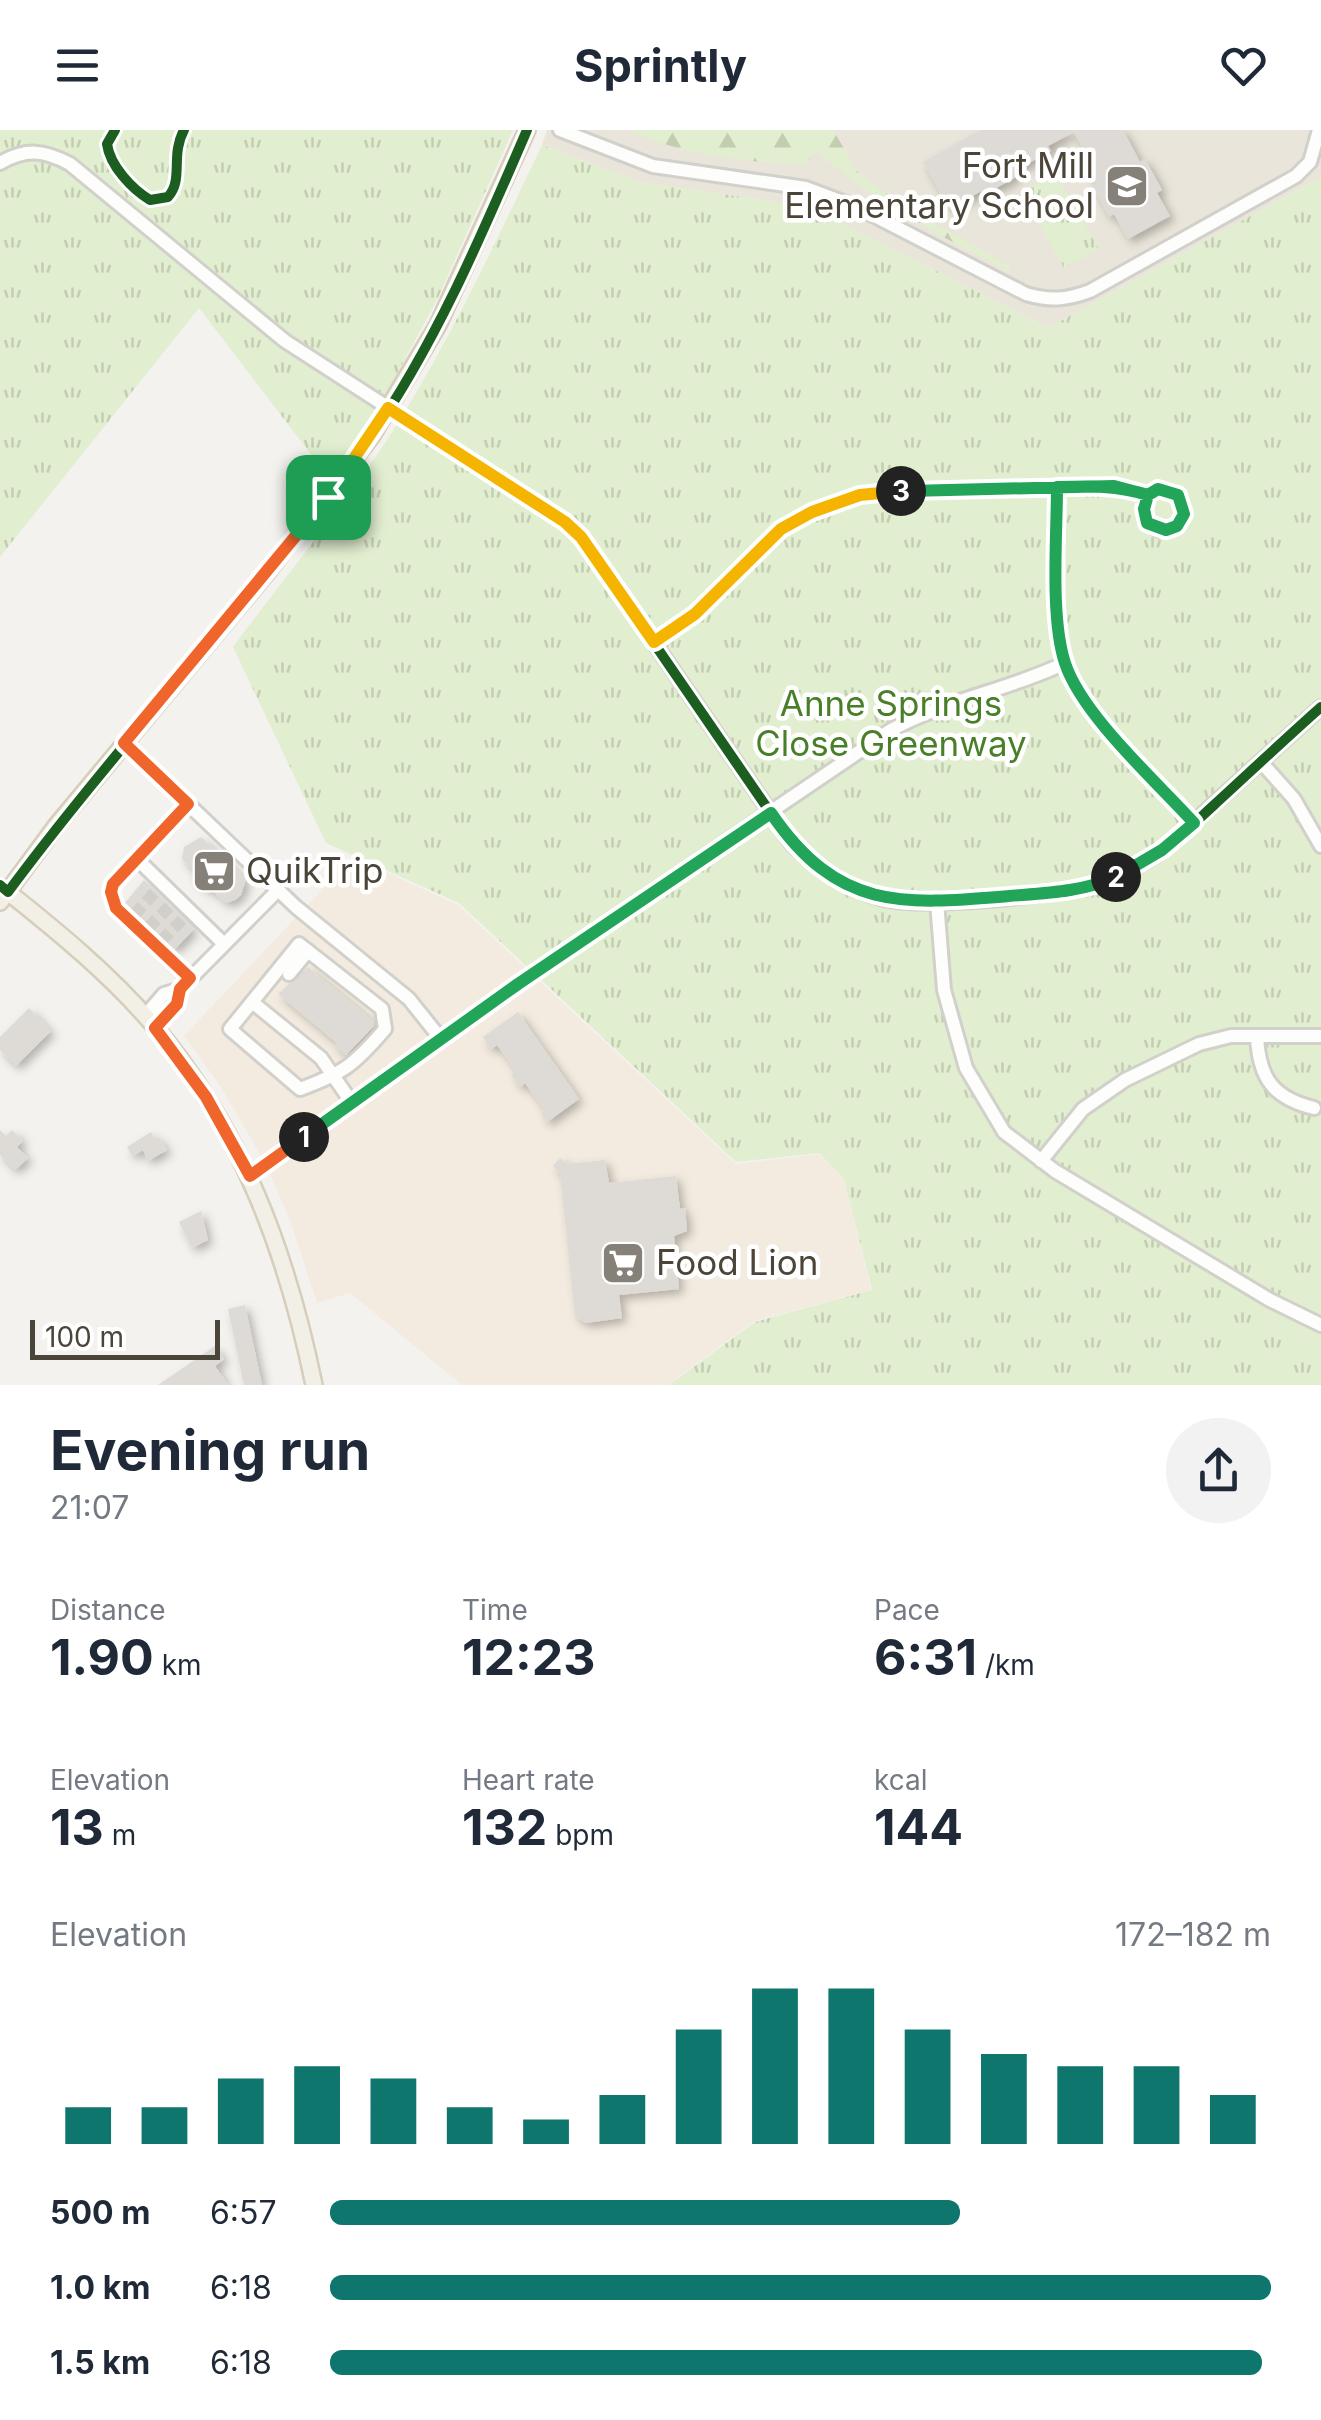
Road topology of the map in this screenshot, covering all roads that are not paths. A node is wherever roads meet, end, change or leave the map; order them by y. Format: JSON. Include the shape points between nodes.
{"nodes":[{"id":1,"x":527,"y":130,"type":"edge"},
{"id":2,"x":560,"y":130,"type":"edge"},
{"id":3,"x":1319,"y":130,"type":"edge"},
{"id":4,"x":0,"y":163,"type":"edge"},
{"id":5,"x":388,"y":408,"type":"junction"},
{"id":6,"x":1057,"y":487,"type":"junction"},
{"id":7,"x":1148,"y":495,"type":"dead end"},
{"id":8,"x":654,"y":642,"type":"junction"},
{"id":9,"x":1065,"y":663,"type":"junction"},
{"id":10,"x":1321,"y":707,"type":"edge"},
{"id":11,"x":124,"y":743,"type":"junction"},
{"id":12,"x":1260,"y":762,"type":"junction"},
{"id":13,"x":188,"y":804,"type":"junction"},
{"id":14,"x":771,"y":813,"type":"junction"},
{"id":15,"x":1194,"y":823,"type":"junction"},
{"id":16,"x":1321,"y":846,"type":"edge"},
{"id":17,"x":136,"y":859,"type":"junction"},
{"id":18,"x":278,"y":890,"type":"junction"},
{"id":19,"x":3,"y":893,"type":"edge"},
{"id":20,"x":937,"y":902,"type":"junction"},
{"id":21,"x":224,"y":944,"type":"junction"},
{"id":22,"x":308,"y":950,"type":"junction"},
{"id":23,"x":375,"y":971,"type":"junction"},
{"id":24,"x":185,"y":984,"type":"junction"},
{"id":25,"x":264,"y":988,"type":"junction"},
{"id":26,"x":360,"y":992,"type":"junction"},
{"id":27,"x":252,"y":1002,"type":"junction"},
{"id":28,"x":150,"y":1022,"type":"junction"},
{"id":29,"x":1257,"y":1036,"type":"junction"},
{"id":30,"x":1321,"y":1036,"type":"edge"},
{"id":31,"x":441,"y":1039,"type":"junction"},
{"id":32,"x":335,"y":1076,"type":"junction"},
{"id":33,"x":1321,"y":1091,"type":"edge"},
{"id":34,"x":352,"y":1103,"type":"junction"},
{"id":35,"x":1318,"y":1109,"type":"edge"},
{"id":36,"x":1041,"y":1160,"type":"junction"},
{"id":37,"x":250,"y":1176,"type":"junction"},
{"id":38,"x":1321,"y":1325,"type":"edge"},
{"id":39,"x":314,"y":1385,"type":"edge"}],
"edges":[{"from":1,"to":5,"type":"main road","via":[[438,325]]},
{"from":2,"to":3,"type":"street","via":[[654,166],[806,188],[1046,300],[1090,291],[1296,176],[1310,162]]},
{"from":4,"to":5,"type":"street","via":[[23,151],[49,153],[70,164],[285,341]]},
{"from":5,"to":8,"type":"street","via":[[565,522]]},
{"from":5,"to":11,"type":"main road","via":[[316,512]]},
{"from":6,"to":7,"type":"street","via":[[1114,486]]},
{"from":6,"to":8,"type":"street","via":[[860,495],[812,512],[781,529],[695,614]]},
{"from":6,"to":9,"type":"street"},
{"from":8,"to":14,"type":"street"},
{"from":9,"to":14,"type":"street","via":[[913,718]]},
{"from":9,"to":15,"type":"street","via":[[1094,713]]},
{"from":10,"to":12,"type":"street"},
{"from":11,"to":13,"type":"street"},
{"from":11,"to":19,"type":"main road"},
{"from":12,"to":15,"type":"street"},
{"from":12,"to":16,"type":"street","via":[[1294,799]]},
{"from":13,"to":17,"type":"street"},
{"from":13,"to":18,"type":"street"},
{"from":14,"to":20,"type":"street","via":[[792,844],[844,884],[884,899]]},
{"from":14,"to":31,"type":"street"},
{"from":15,"to":20,"type":"street","via":[[1136,868],[1106,881]]},
{"from":17,"to":21,"type":"street"},
{"from":17,"to":24,"type":"street","via":[[113,884],[116,908],[158,944]]},
{"from":18,"to":21,"type":"street"},
{"from":18,"to":23,"type":"street"},
{"from":19,"to":28,"type":"main road"},
{"from":20,"to":36,"type":"street","via":[[944,990],[966,1068],[1004,1132]]},
{"from":21,"to":24,"type":"street"},
{"from":22,"to":25,"type":"street","via":[[274,990]]},
{"from":22,"to":25,"type":"street","via":[[299,944]]},
{"from":22,"to":26,"type":"street"},
{"from":23,"to":26,"type":"street"},
{"from":23,"to":31,"type":"street","via":[[414,1003]]},
{"from":24,"to":28,"type":"street","via":[[164,994]]},
{"from":25,"to":27,"type":"street"},
{"from":26,"to":32,"type":"street","via":[[382,1009],[384,1029],[358,1061]]},
{"from":27,"to":32,"type":"street"},
{"from":27,"to":32,"type":"street","via":[[230,1030],[300,1089]]},
{"from":28,"to":37,"type":"main road","via":[[206,1097]]},
{"from":29,"to":30,"type":"street"},
{"from":29,"to":35,"type":"street","via":[[1258,1065],[1270,1082],[1291,1102]]},
{"from":29,"to":36,"type":"street","via":[[1199,1044],[1125,1080],[1083,1109]]},
{"from":31,"to":34,"type":"street"},
{"from":32,"to":34,"type":"street"},
{"from":33,"to":35,"type":"street"},
{"from":34,"to":37,"type":"street"},
{"from":36,"to":38,"type":"street"},
{"from":37,"to":39,"type":"main road","via":[[290,1284]]}]}
